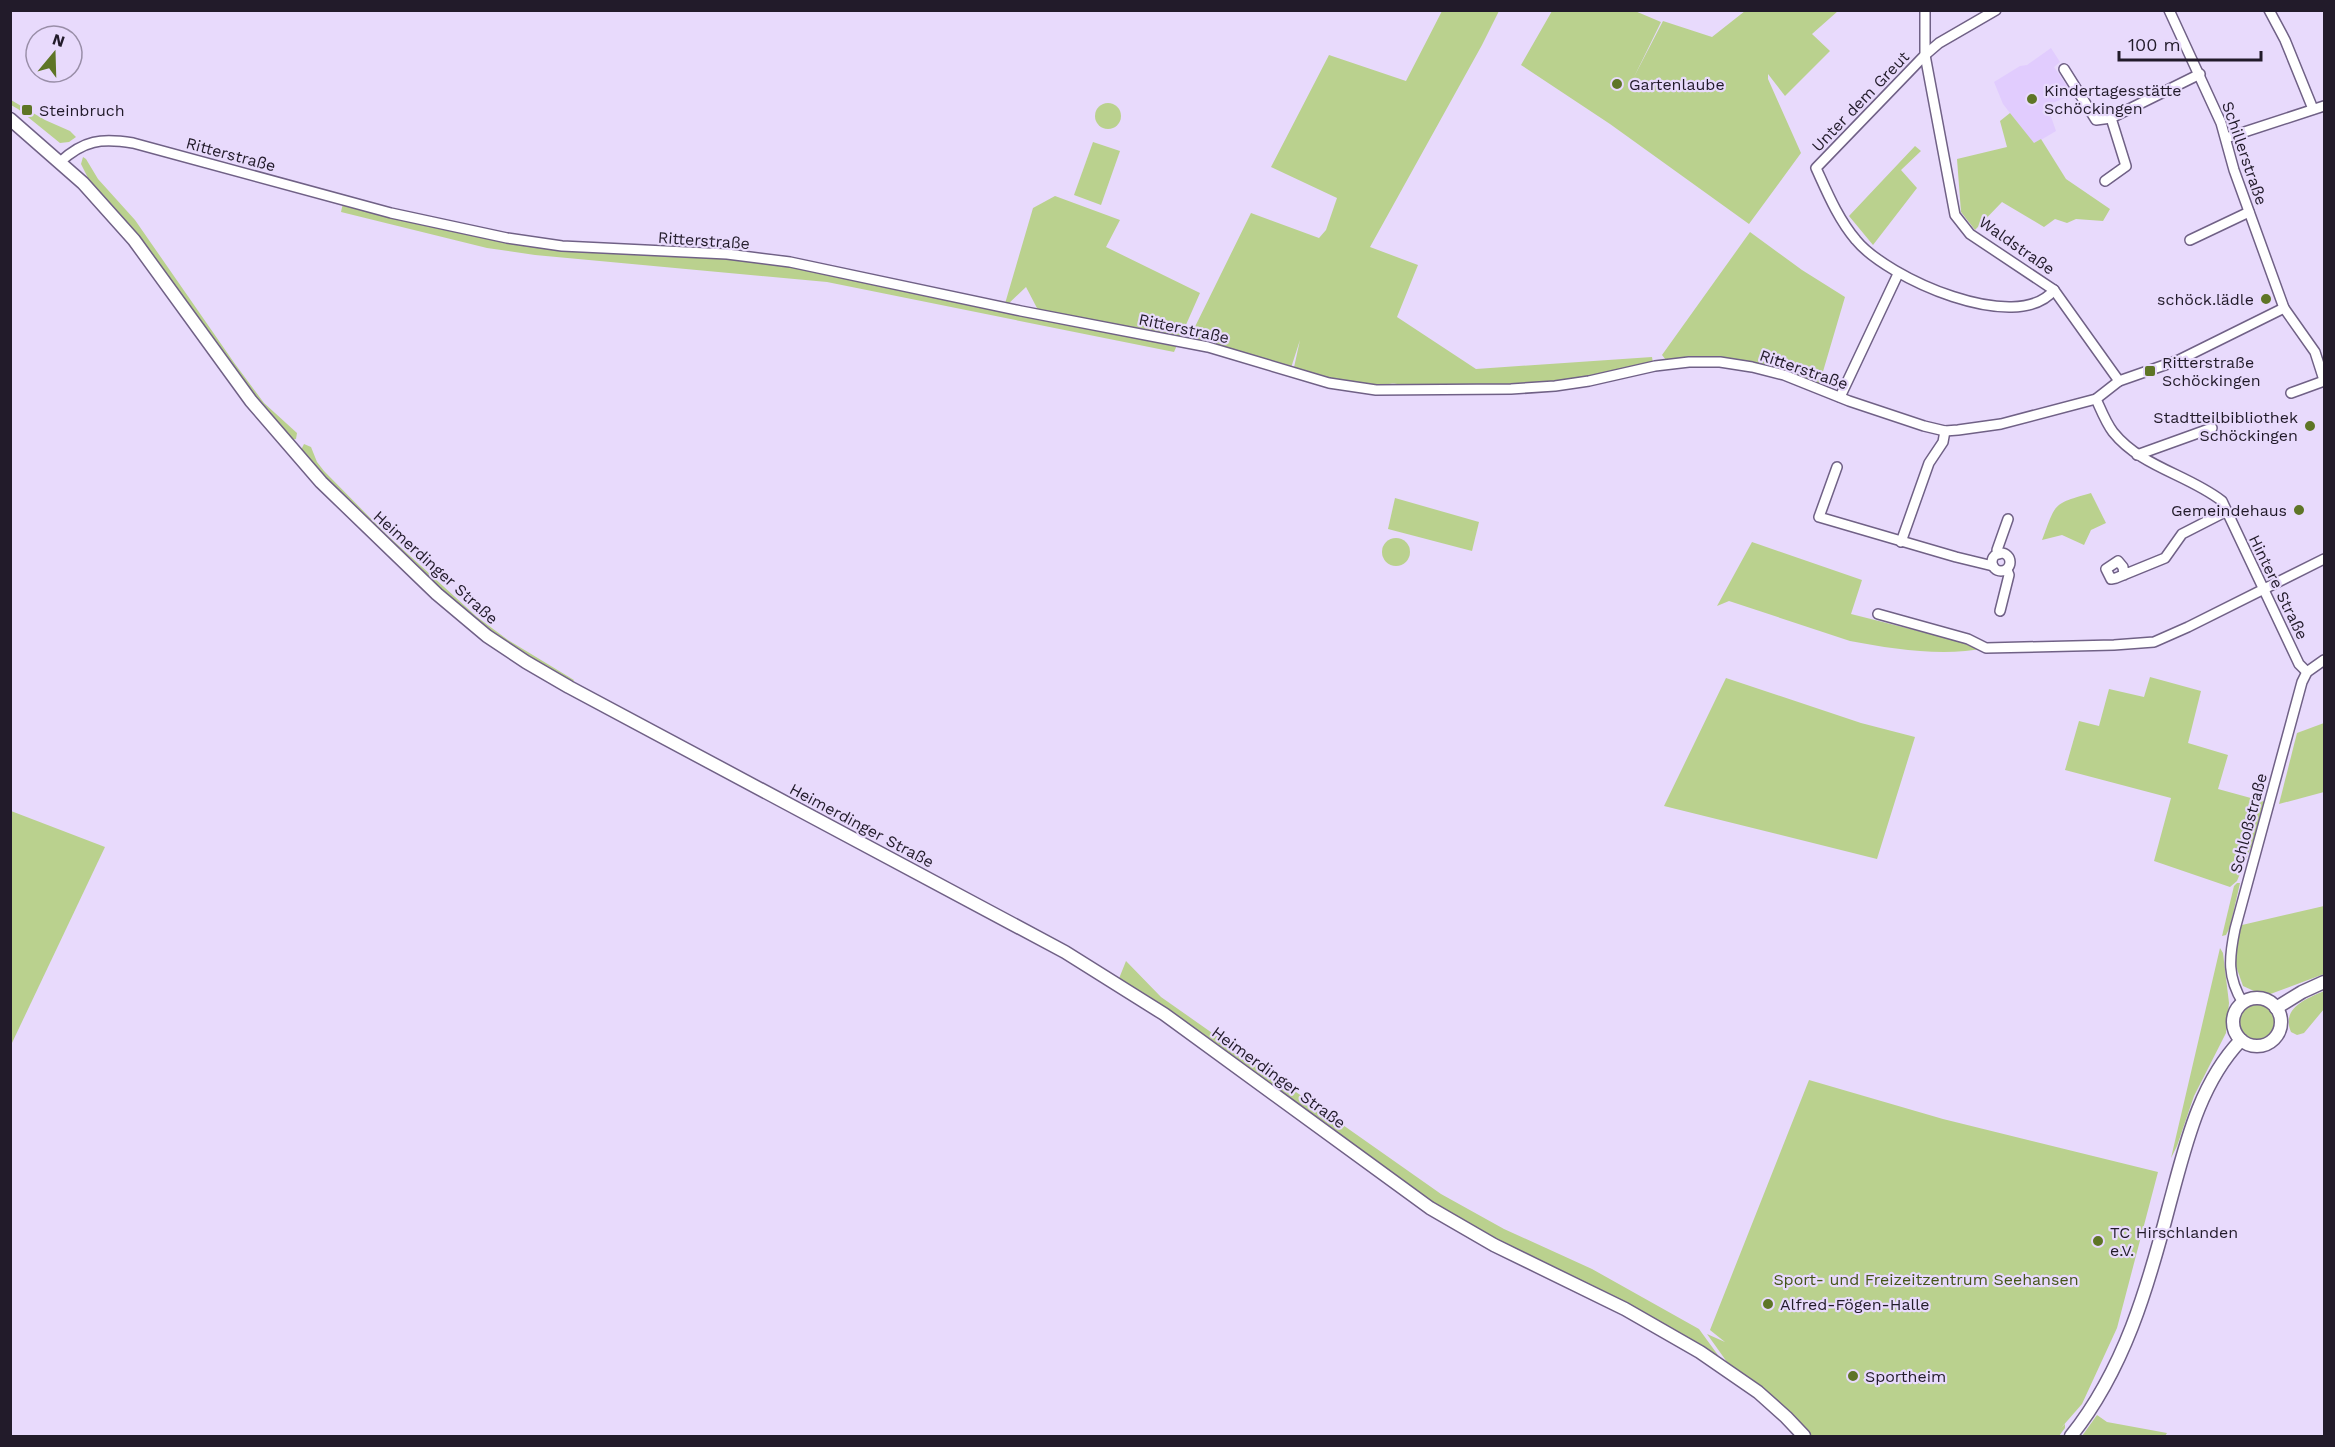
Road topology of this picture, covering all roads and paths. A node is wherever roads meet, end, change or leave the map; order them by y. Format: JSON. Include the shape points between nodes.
{"nodes":[{"id":1,"x":1925,"y":10,"type":"edge"},
{"id":2,"x":1996,"y":10,"type":"edge"},
{"id":3,"x":2169,"y":10,"type":"edge"},
{"id":4,"x":2269,"y":10,"type":"edge"},
{"id":5,"x":1925,"y":55,"type":"junction"},
{"id":6,"x":2064,"y":69,"type":"dead end"},
{"id":7,"x":2200,"y":74,"type":"junction"},
{"id":8,"x":2325,"y":106,"type":"edge"},
{"id":9,"x":2313,"y":109,"type":"junction"},
{"id":10,"x":2111,"y":118,"type":"junction"},
{"id":11,"x":10,"y":119,"type":"edge"},
{"id":12,"x":2226,"y":138,"type":"junction"},
{"id":13,"x":60,"y":162,"type":"junction"},
{"id":14,"x":2105,"y":181,"type":"dead end"},
{"id":15,"x":2249,"y":212,"type":"junction"},
{"id":16,"x":2190,"y":240,"type":"dead end"},
{"id":17,"x":1898,"y":274,"type":"junction"},
{"id":18,"x":2055,"y":290,"type":"junction"},
{"id":19,"x":2284,"y":308,"type":"junction"},
{"id":20,"x":2325,"y":380,"type":"edge"},
{"id":21,"x":2119,"y":381,"type":"junction"},
{"id":22,"x":2291,"y":393,"type":"dead end"},
{"id":23,"x":1840,"y":397,"type":"junction"},
{"id":24,"x":2096,"y":399,"type":"junction"},
{"id":25,"x":2212,"y":428,"type":"dead end"},
{"id":26,"x":1945,"y":430,"type":"junction"},
{"id":27,"x":2137,"y":455,"type":"junction"},
{"id":28,"x":1837,"y":467,"type":"dead end"},
{"id":29,"x":2228,"y":511,"type":"junction"},
{"id":30,"x":2007,"y":519,"type":"dead end"},
{"id":31,"x":1901,"y":542,"type":"junction"},
{"id":32,"x":1999,"y":554,"type":"junction"},
{"id":33,"x":2325,"y":559,"type":"edge"},
{"id":34,"x":1993,"y":566,"type":"junction"},
{"id":35,"x":2007,"y":570,"type":"junction"},
{"id":36,"x":2124,"y":575,"type":"dead end"},
{"id":37,"x":2265,"y":589,"type":"junction"},
{"id":38,"x":2000,"y":611,"type":"dead end"},
{"id":39,"x":1878,"y":614,"type":"dead end"},
{"id":40,"x":2325,"y":660,"type":"edge"},
{"id":41,"x":2307,"y":672,"type":"junction"},
{"id":42,"x":2325,"y":982,"type":"edge"},
{"id":43,"x":2243,"y":1003,"type":"junction"},
{"id":44,"x":2276,"y":1008,"type":"junction"},
{"id":45,"x":2241,"y":1040,"type":"junction"},
{"id":46,"x":1804,"y":1437,"type":"edge"},
{"id":47,"x":2071,"y":1437,"type":"edge"}],
"edges":[{"from":1,"to":5,"type":"street","name":"Waldstraße"},
{"from":2,"to":5,"type":"street","name":"Unter dem Greut"},
{"from":3,"to":7,"type":"street","name":"Schillerstraße"},
{"from":4,"to":9,"type":"street"},
{"from":5,"to":17,"type":"street","name":"Unter dem Greut","via":[[1816,168],[1856,241]]},
{"from":5,"to":18,"type":"street","name":"Waldstraße","via":[[1955,215],[1970,234]]},
{"from":6,"to":10,"type":"street","via":[[2096,120]]},
{"from":7,"to":10,"type":"street"},
{"from":7,"to":12,"type":"street","name":"Schillerstraße"},
{"from":8,"to":9,"type":"street"},
{"from":9,"to":12,"type":"street"},
{"from":10,"to":14,"type":"street","via":[[2126,166]]},
{"from":11,"to":13,"type":"main road","name":"Heimerdinger Straße"},
{"from":12,"to":15,"type":"street","name":"Schillerstraße"},
{"from":13,"to":23,"type":"street","name":"Ritterstraße","via":[[92,141],[133,142],[381,211],[507,238],[562,246],[727,254],[790,262],[1208,347],[1356,388],[1511,389],[1589,381],[1655,366],[1720,362],[1784,375]]},
{"from":13,"to":46,"type":"main road","name":"Heimerdinger Straße","via":[[136,242],[219,360],[294,453],[402,561],[487,636],[569,687],[1058,947],[1164,1014],[1430,1208],[1700,1352],[1758,1392]]},
{"from":15,"to":16,"type":"street"},
{"from":15,"to":19,"type":"street","name":"Schillerstraße"},
{"from":17,"to":18,"type":"street","via":[[1924,287],[2005,307],[2048,298]]},
{"from":17,"to":23,"type":"street"},
{"from":18,"to":21,"type":"street","name":"Waldstraße"},
{"from":19,"to":20,"type":"street","via":[[2315,352]]},
{"from":19,"to":21,"type":"street","name":"Ritterstraße","via":[[2179,360]]},
{"from":20,"to":22,"type":"street"},
{"from":21,"to":24,"type":"street","name":"Ritterstraße"},
{"from":23,"to":26,"type":"street","name":"Ritterstraße"},
{"from":24,"to":26,"type":"street","name":"Ritterstraße","via":[[2001,424]]},
{"from":24,"to":27,"type":"street","name":"Hintere Straße","via":[[2113,431]]},
{"from":25,"to":27,"type":"street"},
{"from":26,"to":31,"type":"street"},
{"from":27,"to":29,"type":"street","name":"Hintere Straße","via":[[2205,488]]},
{"from":28,"to":31,"type":"street","via":[[1819,517]]},
{"from":29,"to":36,"type":"street","via":[[2182,534],[2165,558]]},
{"from":29,"to":37,"type":"street","name":"Hintere Straße"},
{"from":30,"to":32,"type":"street"},
{"from":31,"to":34,"type":"street"},
{"from":32,"to":34,"type":"street","via":[[1994,557]]},
{"from":32,"to":35,"type":"street","via":[[2010,560]]},
{"from":33,"to":37,"type":"street"},
{"from":34,"to":35,"type":"street","via":[[1999,571]]},
{"from":35,"to":38,"type":"street"},
{"from":37,"to":39,"type":"street","via":[[2154,642],[2114,645],[1986,648],[1968,639]]},
{"from":37,"to":41,"type":"street","name":"Hintere Straße"},
{"from":40,"to":41,"type":"street"},
{"from":41,"to":43,"type":"street","name":"Schloßstraße","via":[[2232,944],[2231,977]]},
{"from":42,"to":44,"type":"main road"},
{"from":43,"to":44,"type":"main road","via":[[2260,999]]},
{"from":43,"to":45,"type":"main road","via":[[2233,1021]]},
{"from":44,"to":45,"type":"main road","via":[[2281,1024],[2273,1040],[2260,1046]]},
{"from":45,"to":47,"type":"main road","via":[[2214,1076],[2196,1117],[2123,1352],[2103,1392]]}]}
